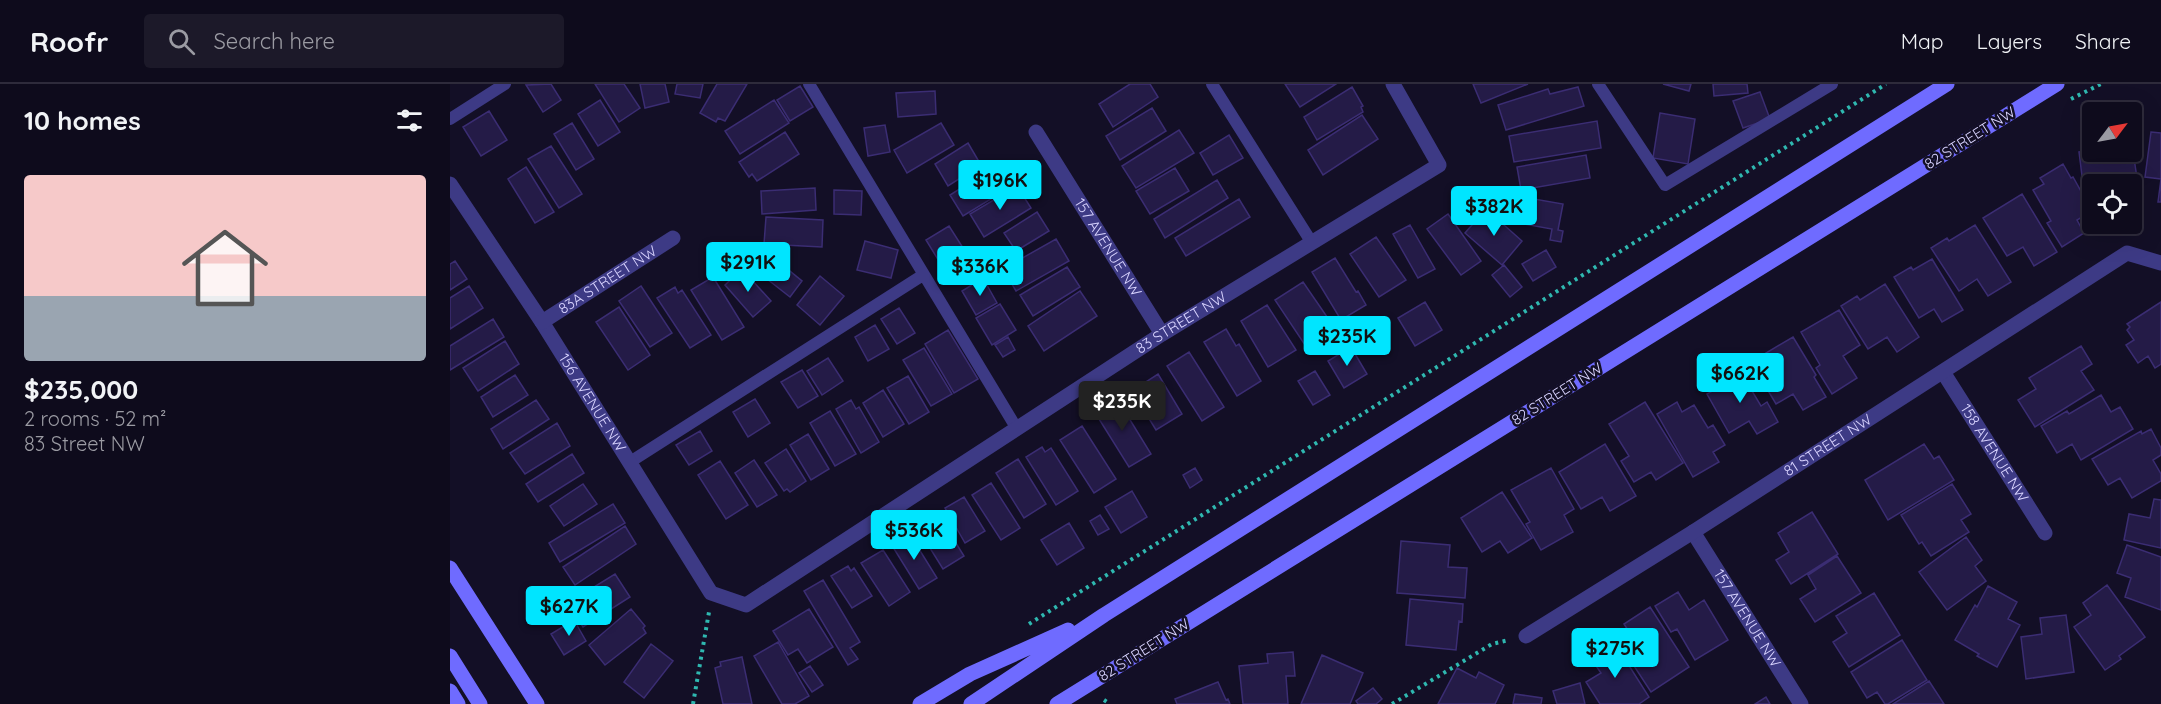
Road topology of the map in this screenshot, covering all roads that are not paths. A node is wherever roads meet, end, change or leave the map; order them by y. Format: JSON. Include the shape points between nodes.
{"nodes":[{"id":1,"x":505,"y":84,"type":"edge"},
{"id":2,"x":809,"y":84,"type":"edge"},
{"id":3,"x":1212,"y":84,"type":"edge"},
{"id":4,"x":1393,"y":84,"type":"edge"},
{"id":5,"x":1598,"y":84,"type":"edge"},
{"id":6,"x":1832,"y":84,"type":"edge"},
{"id":7,"x":1947,"y":84,"type":"edge"},
{"id":8,"x":2057,"y":84,"type":"edge"},
{"id":9,"x":450,"y":119,"type":"edge"},
{"id":10,"x":1036,"y":132,"type":"dead end"},
{"id":11,"x":450,"y":184,"type":"edge"},
{"id":12,"x":673,"y":238,"type":"dead end"},
{"id":13,"x":1312,"y":243,"type":"junction"},
{"id":14,"x":2161,"y":263,"type":"edge"},
{"id":15,"x":923,"y":275,"type":"junction"},
{"id":16,"x":542,"y":322,"type":"junction"},
{"id":17,"x":1162,"y":334,"type":"junction"},
{"id":18,"x":1943,"y":372,"type":"junction"},
{"id":19,"x":1017,"y":429,"type":"junction"},
{"id":20,"x":630,"y":462,"type":"junction"},
{"id":21,"x":1693,"y":532,"type":"junction"},
{"id":22,"x":2045,"y":533,"type":"dead end"},
{"id":23,"x":450,"y":568,"type":"edge"},
{"id":24,"x":711,"y":593,"type":"joint"},
{"id":25,"x":1104,"y":615,"type":"junction"},
{"id":26,"x":1526,"y":636,"type":"road end"},
{"id":27,"x":450,"y":656,"type":"edge"},
{"id":28,"x":450,"y":691,"type":"edge"},
{"id":29,"x":458,"y":704,"type":"edge"},
{"id":30,"x":480,"y":704,"type":"edge"},
{"id":31,"x":537,"y":704,"type":"edge"},
{"id":32,"x":920,"y":704,"type":"edge"},
{"id":33,"x":971,"y":704,"type":"edge"},
{"id":34,"x":1057,"y":704,"type":"edge"},
{"id":35,"x":1801,"y":704,"type":"edge"}],
"edges":[{"from":1,"to":9,"type":"lane"},
{"from":2,"to":15,"type":"lane"},
{"from":3,"to":13,"type":"lane"},
{"from":4,"to":13,"type":"street","name":"83 STREET NW","via":[[1439,165]]},
{"from":5,"to":6,"type":"lane","via":[[1665,185]]},
{"from":7,"to":25,"type":"main road"},
{"from":8,"to":34,"type":"main road","name":"82 STREET NW"},
{"from":10,"to":17,"type":"street","name":"157 AVENUE NW"},
{"from":11,"to":16,"type":"street","name":"156 AVENUE NW"},
{"from":12,"to":16,"type":"street","name":"83A STREET NW"},
{"from":13,"to":17,"type":"street","name":"83 STREET NW"},
{"from":14,"to":18,"type":"street","name":"81 STREET NW","via":[[2127,253]]},
{"from":15,"to":19,"type":"lane"},
{"from":15,"to":20,"type":"lane"},
{"from":16,"to":20,"type":"street","name":"156 AVENUE NW"},
{"from":17,"to":19,"type":"street","name":"83 STREET NW"},
{"from":18,"to":21,"type":"street","name":"81 STREET NW"},
{"from":18,"to":22,"type":"street","name":"158 AVENUE NW"},
{"from":19,"to":24,"type":"street","name":"83 STREET NW","via":[[746,605]]},
{"from":20,"to":24,"type":"street","name":"156 AVENUE NW"},
{"from":21,"to":26,"type":"street","name":"81 STREET NW"},
{"from":21,"to":35,"type":"street","name":"157 AVENUE NW"},
{"from":23,"to":31,"type":"main road"},
{"from":25,"to":32,"type":"main road","via":[[970,674]]},
{"from":25,"to":33,"type":"main road"},
{"from":27,"to":30,"type":"main road"},
{"from":28,"to":29,"type":"main road"}]}
